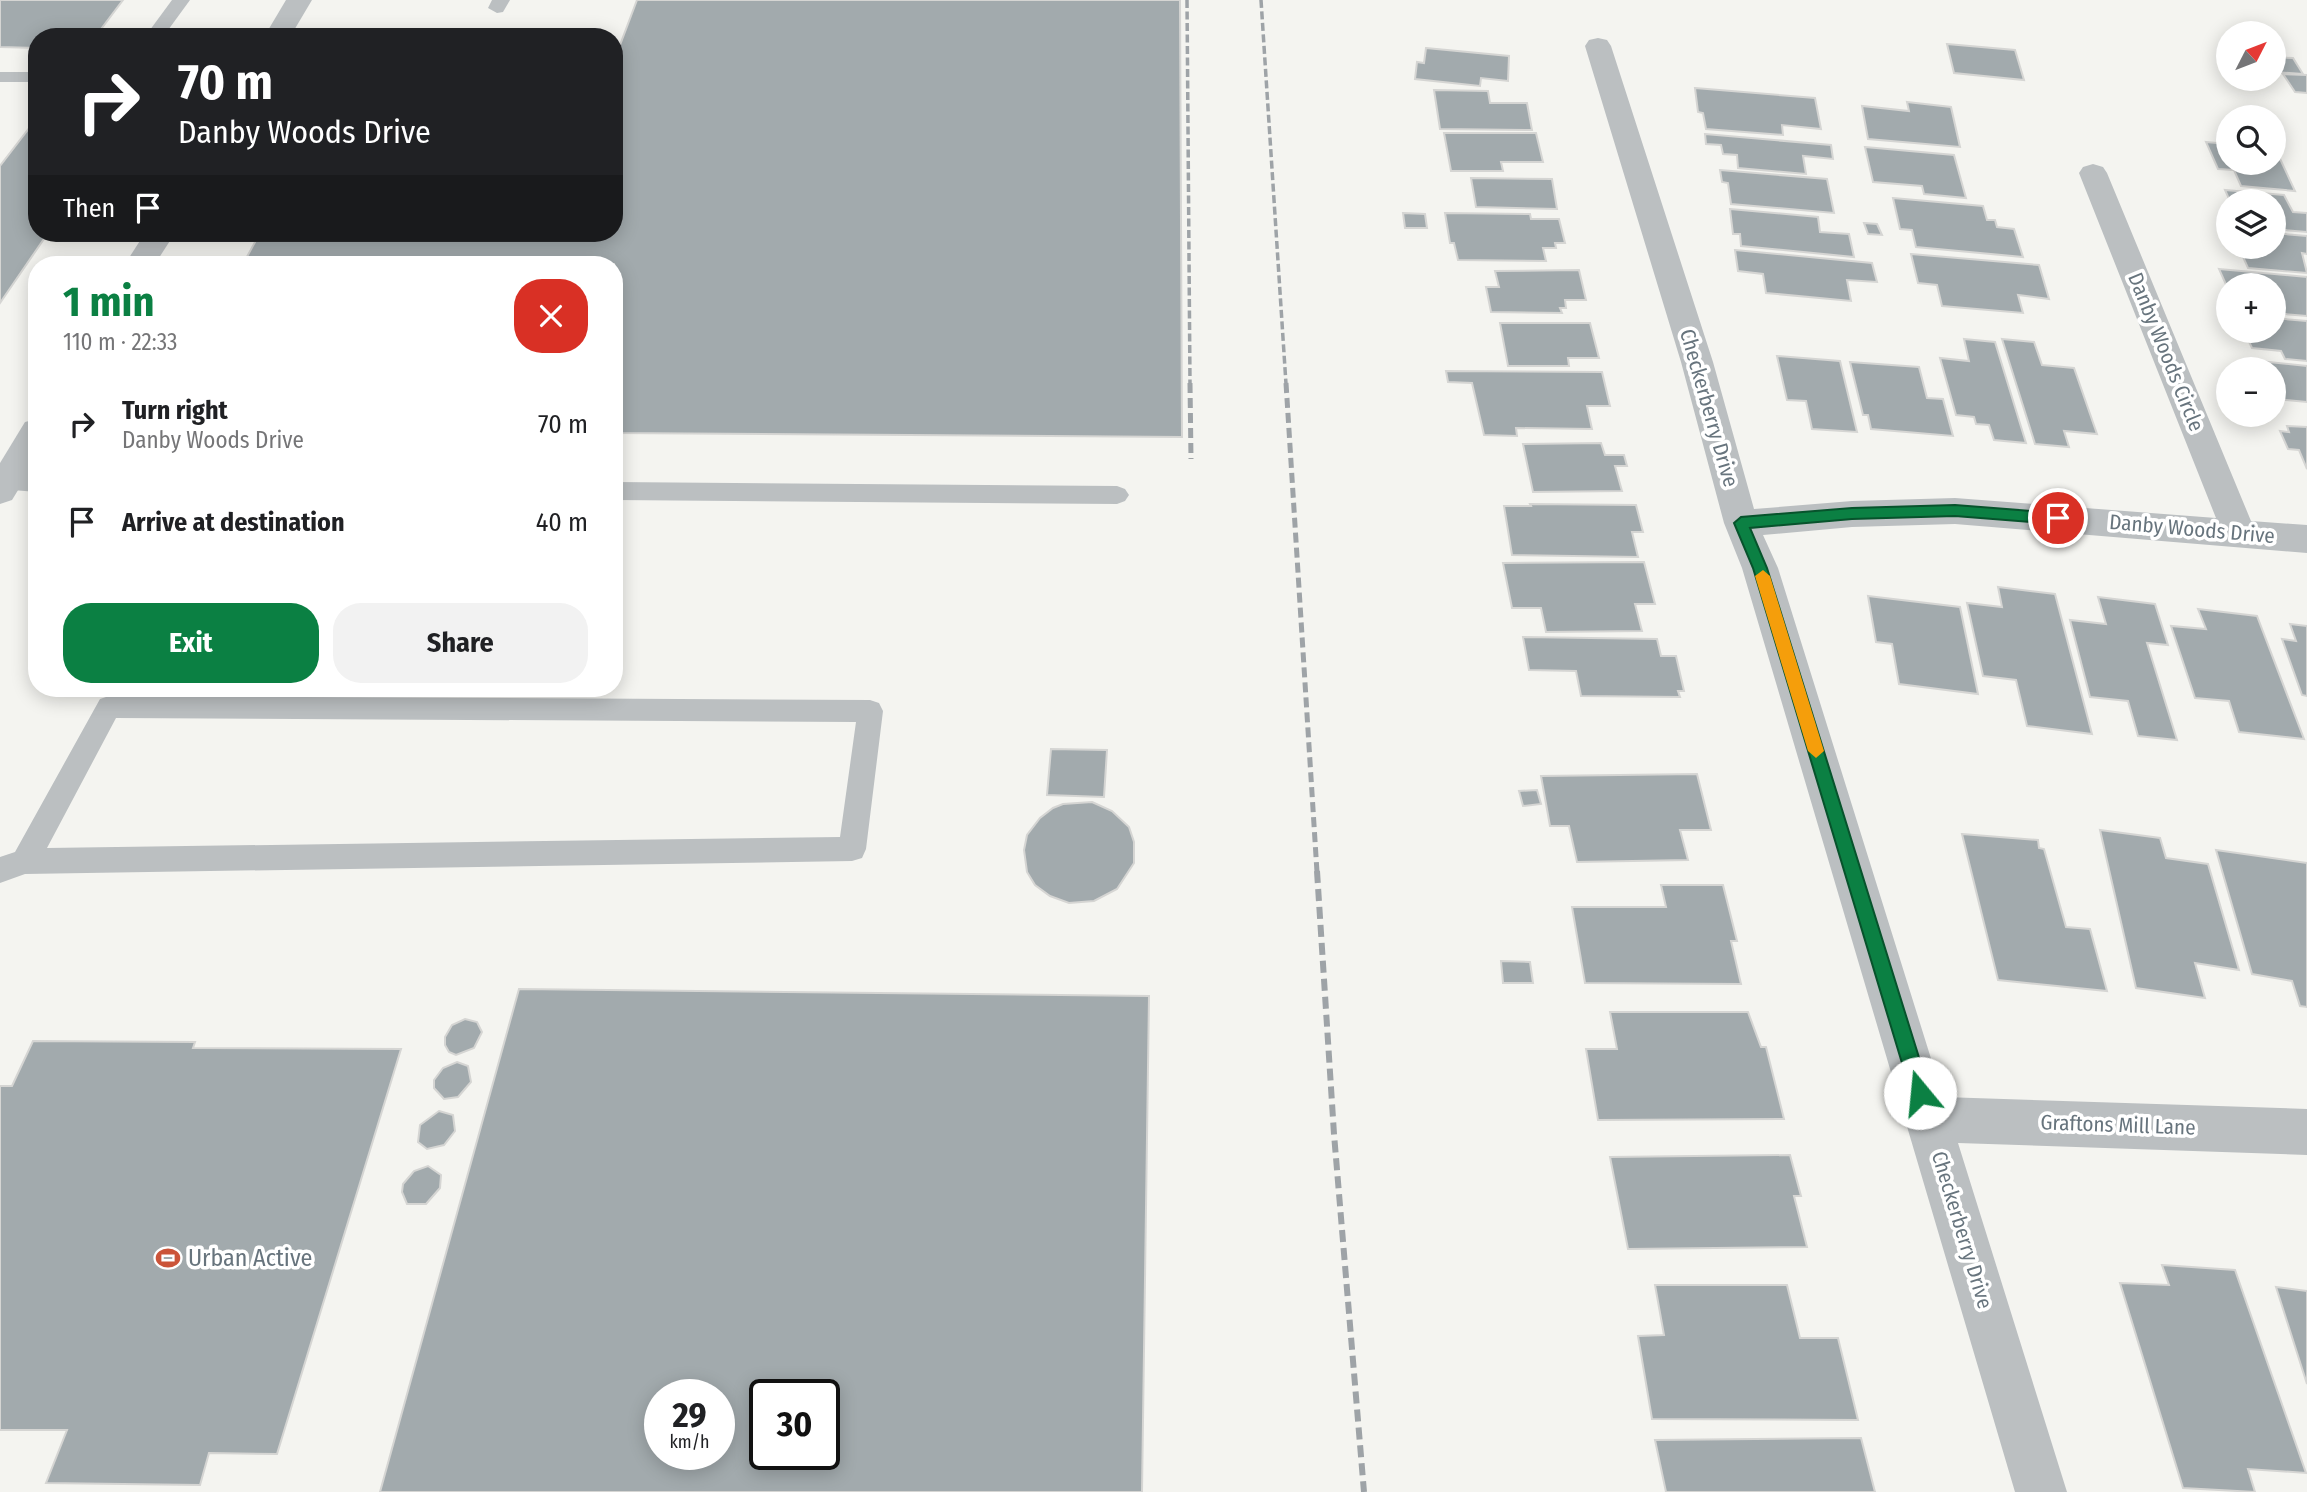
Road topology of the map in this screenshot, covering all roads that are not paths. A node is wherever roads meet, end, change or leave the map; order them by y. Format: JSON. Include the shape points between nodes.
{"nodes":[{"id":1,"x":181,"y":0,"type":"edge"},
{"id":2,"x":299,"y":0,"type":"edge"},
{"id":3,"x":160,"y":28,"type":"edge"},
{"id":4,"x":282,"y":28,"type":"edge"},
{"id":5,"x":1598,"y":46,"type":"dead end"},
{"id":6,"x":0,"y":77,"type":"edge"},
{"id":7,"x":28,"y":77,"type":"edge"},
{"id":8,"x":2093,"y":173,"type":"dead end"},
{"id":9,"x":28,"y":452,"type":"edge"},
{"id":10,"x":14,"y":485,"type":"edge"},
{"id":11,"x":623,"y":491,"type":"edge"},
{"id":12,"x":1117,"y":495,"type":"dead end"},
{"id":13,"x":1741,"y":523,"type":"junction"},
{"id":14,"x":2238,"y":531,"type":"junction"},
{"id":15,"x":2307,"y":539,"type":"edge"},
{"id":16,"x":12,"y":865,"type":"edge"},
{"id":17,"x":1928,"y":1119,"type":"junction"},
{"id":18,"x":2307,"y":1132,"type":"edge"},
{"id":19,"x":2041,"y":1492,"type":"edge"}],
"edges":[{"from":1,"to":3,"type":"lane"},
{"from":2,"to":4,"type":"street"},
{"from":5,"to":13,"type":"street","name":"Checkerberry Drive","via":[[1697,362]]},
{"from":6,"to":7,"type":"lane"},
{"from":8,"to":14,"type":"street","name":"Danby Woods Circle"},
{"from":9,"to":10,"type":"street"},
{"from":11,"to":12,"type":"lane"},
{"from":13,"to":14,"type":"street","name":"Danby Woods Drive","via":[[1955,511]]},
{"from":13,"to":17,"type":"street","name":"Checkerberry Drive","via":[[1760,568]]},
{"from":14,"to":15,"type":"street","name":"Danby Woods Drive"},
{"from":16,"to":16,"type":"lane","via":[[852,849],[870,711],[109,707]]},
{"from":17,"to":18,"type":"street","name":"Graftons Mill Lane"},
{"from":17,"to":19,"type":"street","name":"Checkerberry Drive"}]}
